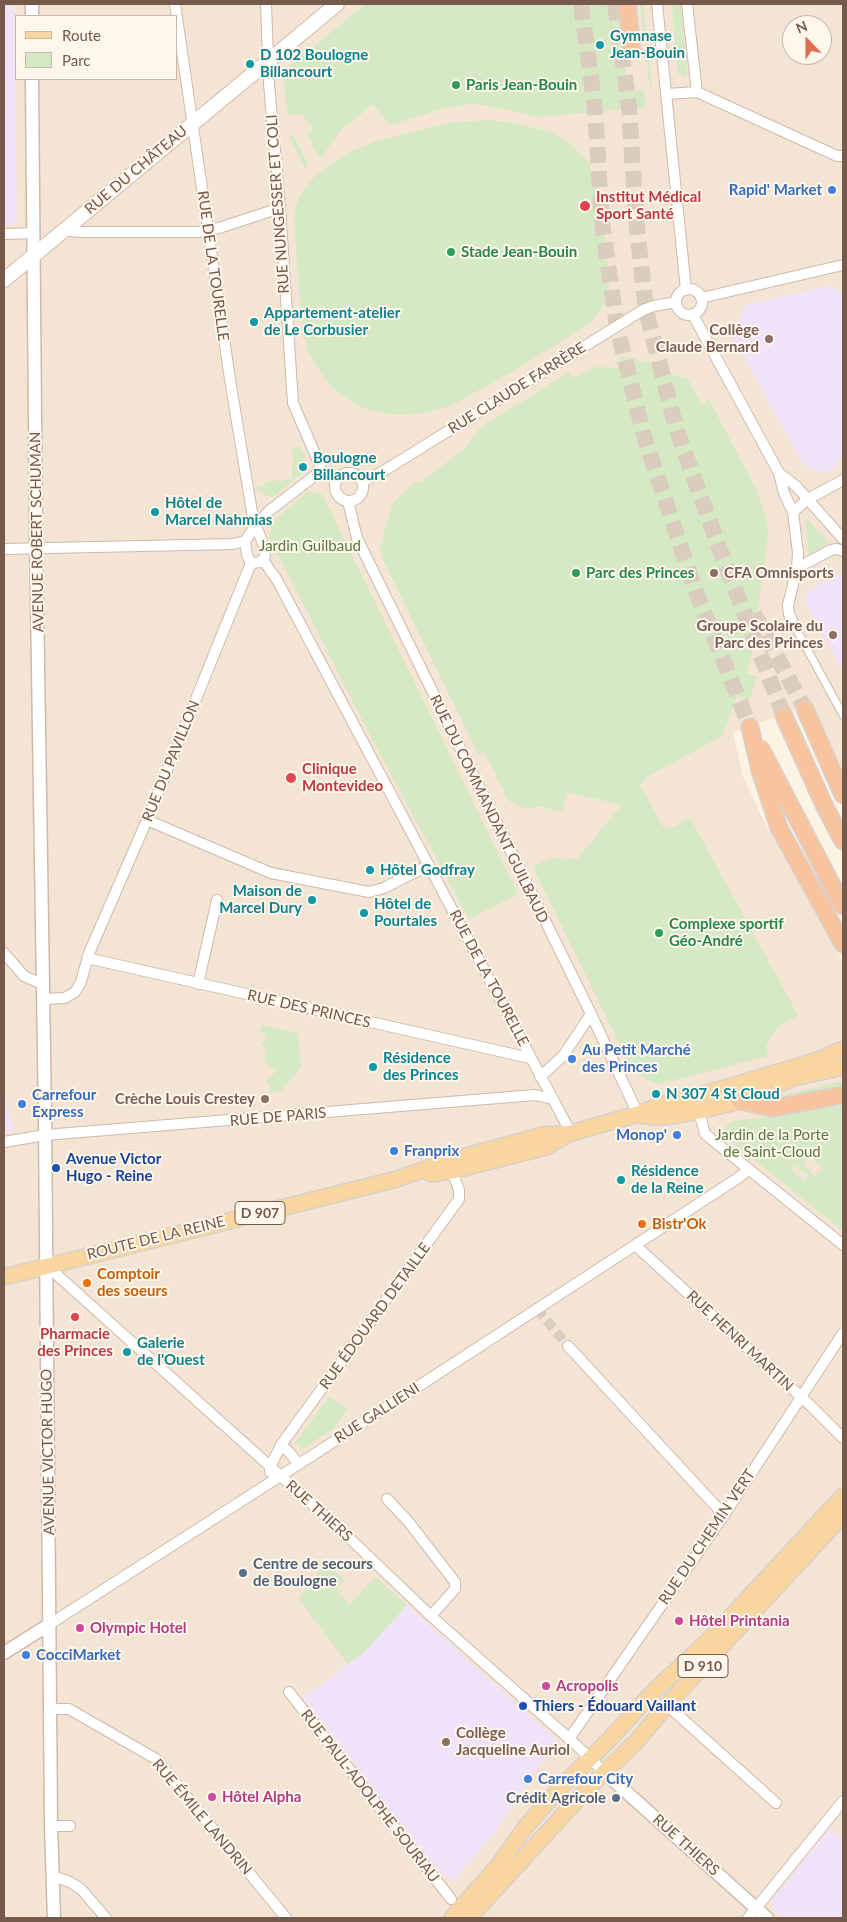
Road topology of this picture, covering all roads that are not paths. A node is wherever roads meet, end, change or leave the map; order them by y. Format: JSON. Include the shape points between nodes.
{"nodes":[{"id":1,"x":266,"y":4,"type":"edge"},
{"id":2,"x":337,"y":4,"type":"edge"},
{"id":3,"x":627,"y":4,"type":"edge"},
{"id":4,"x":657,"y":4,"type":"edge"},
{"id":5,"x":687,"y":4,"type":"edge"},
{"id":6,"x":178,"y":23,"type":"edge"},
{"id":7,"x":632,"y":49,"type":"dead end"},
{"id":8,"x":269,"y":60,"type":"junction"},
{"id":9,"x":32,"y":80,"type":"edge"},
{"id":10,"x":697,"y":92,"type":"junction"},
{"id":11,"x":666,"y":94,"type":"junction"},
{"id":12,"x":192,"y":124,"type":"junction"},
{"id":13,"x":843,"y":156,"type":"edge"},
{"id":14,"x":280,"y":208,"type":"junction"},
{"id":15,"x":64,"y":230,"type":"junction"},
{"id":16,"x":209,"y":231,"type":"junction"},
{"id":17,"x":34,"y":233,"type":"junction"},
{"id":18,"x":4,"y":234,"type":"edge"},
{"id":19,"x":34,"y":256,"type":"junction"},
{"id":20,"x":843,"y":265,"type":"edge"},
{"id":21,"x":4,"y":280,"type":"edge"},
{"id":22,"x":686,"y":290,"type":"junction"},
{"id":23,"x":701,"y":298,"type":"junction"},
{"id":24,"x":676,"y":302,"type":"junction"},
{"id":25,"x":692,"y":315,"type":"junction"},
{"id":26,"x":322,"y":470,"type":"junction"},
{"id":27,"x":779,"y":473,"type":"junction"},
{"id":28,"x":843,"y":480,"type":"edge"},
{"id":29,"x":336,"y":482,"type":"junction"},
{"id":30,"x":362,"y":482,"type":"junction"},
{"id":31,"x":808,"y":499,"type":"junction"},
{"id":32,"x":348,"y":501,"type":"junction"},
{"id":33,"x":793,"y":512,"type":"junction"},
{"id":34,"x":255,"y":527,"type":"junction"},
{"id":35,"x":843,"y":539,"type":"edge"},
{"id":36,"x":245,"y":541,"type":"junction"},
{"id":37,"x":4,"y":549,"type":"edge"},
{"id":38,"x":36,"y":549,"type":"junction"},
{"id":39,"x":843,"y":551,"type":"edge"},
{"id":40,"x":263,"y":560,"type":"junction"},
{"id":41,"x":251,"y":563,"type":"junction"},
{"id":42,"x":797,"y":568,"type":"junction"},
{"id":43,"x":795,"y":627,"type":"joint"},
{"id":44,"x":805,"y":709,"type":"tunnel mouth"},
{"id":45,"x":843,"y":715,"type":"edge"},
{"id":46,"x":784,"y":716,"type":"tunnel mouth"},
{"id":47,"x":843,"y":795,"type":"edge"},
{"id":48,"x":147,"y":820,"type":"junction"},
{"id":49,"x":843,"y":841,"type":"edge"},
{"id":50,"x":429,"y":865,"type":"junction"},
{"id":51,"x":216,"y":900,"type":"dead end"},
{"id":52,"x":843,"y":906,"type":"edge"},
{"id":53,"x":843,"y":944,"type":"edge"},
{"id":54,"x":4,"y":952,"type":"edge"},
{"id":55,"x":88,"y":958,"type":"junction"},
{"id":56,"x":198,"y":984,"type":"junction"},
{"id":57,"x":44,"y":985,"type":"junction"},
{"id":58,"x":44,"y":999,"type":"junction"},
{"id":59,"x":591,"y":1014,"type":"junction"},
{"id":60,"x":843,"y":1049,"type":"edge"},
{"id":61,"x":530,"y":1058,"type":"junction"},
{"id":62,"x":843,"y":1067,"type":"edge"},
{"id":63,"x":540,"y":1077,"type":"junction"},
{"id":64,"x":715,"y":1091,"type":"junction"},
{"id":65,"x":843,"y":1095,"type":"edge"},
{"id":66,"x":552,"y":1099,"type":"junction"},
{"id":67,"x":740,"y":1101,"type":"junction"},
{"id":68,"x":699,"y":1112,"type":"junction"},
{"id":69,"x":638,"y":1114,"type":"junction"},
{"id":70,"x":571,"y":1133,"type":"junction"},
{"id":71,"x":45,"y":1135,"type":"junction"},
{"id":72,"x":4,"y":1142,"type":"edge"},
{"id":73,"x":450,"y":1166,"type":"junction"},
{"id":74,"x":748,"y":1170,"type":"junction"},
{"id":75,"x":635,"y":1245,"type":"junction"},
{"id":76,"x":843,"y":1245,"type":"edge"},
{"id":77,"x":46,"y":1265,"type":"junction"},
{"id":78,"x":4,"y":1277,"type":"edge"},
{"id":79,"x":843,"y":1333,"type":"edge"},
{"id":80,"x":568,"y":1346,"type":"tunnel mouth"},
{"id":81,"x":800,"y":1397,"type":"junction"},
{"id":82,"x":843,"y":1438,"type":"edge"},
{"id":83,"x":281,"y":1445,"type":"junction"},
{"id":84,"x":299,"y":1464,"type":"junction"},
{"id":85,"x":270,"y":1467,"type":"junction"},
{"id":86,"x":280,"y":1476,"type":"junction"},
{"id":87,"x":271,"y":1482,"type":"junction"},
{"id":88,"x":843,"y":1496,"type":"edge"},
{"id":89,"x":387,"y":1499,"type":"dead end"},
{"id":90,"x":724,"y":1515,"type":"junction"},
{"id":91,"x":843,"y":1515,"type":"edge"},
{"id":92,"x":431,"y":1616,"type":"junction"},
{"id":93,"x":50,"y":1624,"type":"junction"},
{"id":94,"x":4,"y":1653,"type":"edge"},
{"id":95,"x":289,"y":1692,"type":"dead end"},
{"id":96,"x":667,"y":1706,"type":"junction"},
{"id":97,"x":51,"y":1709,"type":"junction"},
{"id":98,"x":569,"y":1739,"type":"junction"},
{"id":99,"x":590,"y":1759,"type":"junction"},
{"id":100,"x":604,"y":1772,"type":"junction"},
{"id":101,"x":843,"y":1801,"type":"edge"},
{"id":102,"x":776,"y":1803,"type":"dead end"},
{"id":103,"x":51,"y":1826,"type":"junction"},
{"id":104,"x":70,"y":1826,"type":"dead end"},
{"id":105,"x":53,"y":1876,"type":"junction"},
{"id":106,"x":476,"y":1891,"type":"junction"},
{"id":107,"x":451,"y":1899,"type":"junction"},
{"id":108,"x":757,"y":1908,"type":"junction"},
{"id":109,"x":459,"y":1917,"type":"edge"},
{"id":110,"x":54,"y":1918,"type":"edge"},
{"id":111,"x":106,"y":1918,"type":"edge"},
{"id":112,"x":286,"y":1918,"type":"edge"},
{"id":113,"x":748,"y":1918,"type":"edge"},
{"id":114,"x":767,"y":1918,"type":"edge"}],
"edges":[{"from":1,"to":8,"type":"street","name":"RUE NUNGESSER ET COLI"},
{"from":2,"to":8,"type":"main road","name":"RUE DU CHÂTEAU"},
{"from":3,"to":7,"type":"highway"},
{"from":4,"to":11,"type":"street"},
{"from":5,"to":10,"type":"street"},
{"from":6,"to":12,"type":"street","name":"RUE DE LA TOURELLE"},
{"from":8,"to":12,"type":"main road","name":"RUE DU CHÂTEAU"},
{"from":8,"to":14,"type":"street","name":"RUE NUNGESSER ET COLI"},
{"from":9,"to":17,"type":"street","name":"AVENUE ROBERT SCHUMAN"},
{"from":10,"to":11,"type":"street"},
{"from":10,"to":13,"type":"street"},
{"from":11,"to":22,"type":"street"},
{"from":12,"to":15,"type":"main road","name":"RUE DU CHÂTEAU"},
{"from":12,"to":16,"type":"street","name":"RUE DE LA TOURELLE"},
{"from":14,"to":16,"type":"street"},
{"from":14,"to":26,"type":"street","name":"RUE NUNGESSER ET COLI","via":[[293,403]]},
{"from":15,"to":16,"type":"street"},
{"from":15,"to":19,"type":"main road","name":"RUE DU CHÂTEAU"},
{"from":16,"to":34,"type":"street","name":"RUE DE LA TOURELLE","via":[[230,386]]},
{"from":17,"to":18,"type":"street"},
{"from":17,"to":19,"type":"street","name":"AVENUE ROBERT SCHUMAN"},
{"from":19,"to":21,"type":"main road","name":"RUE DU CHÂTEAU"},
{"from":19,"to":38,"type":"street","name":"AVENUE ROBERT SCHUMAN"},
{"from":20,"to":23,"type":"street"},
{"from":22,"to":23,"type":"street","via":[[694,290]]},
{"from":22,"to":24,"type":"street","via":[[680,293]]},
{"from":23,"to":25,"type":"street","via":[[701,306]]},
{"from":24,"to":25,"type":"street","via":[[678,310]]},
{"from":24,"to":30,"type":"street","name":"RUE CLAUDE FARRÈRE","via":[[643,310]]},
{"from":25,"to":27,"type":"street"},
{"from":26,"to":29,"type":"street","name":"RUE NUNGESSER ET COLI"},
{"from":26,"to":34,"type":"street"},
{"from":27,"to":31,"type":"street"},
{"from":27,"to":33,"type":"street"},
{"from":28,"to":31,"type":"street"},
{"from":29,"to":30,"type":"street","via":[[347,474]]},
{"from":29,"to":32,"type":"street","name":"RUE DU COMMANDANT GUILBAUD","via":[[337,494]]},
{"from":30,"to":32,"type":"street","via":[[360,495]]},
{"from":31,"to":33,"type":"street"},
{"from":31,"to":35,"type":"street"},
{"from":32,"to":59,"type":"street","name":"RUE DU COMMANDANT GUILBAUD","via":[[357,538]]},
{"from":33,"to":42,"type":"street"},
{"from":34,"to":36,"type":"street"},
{"from":34,"to":40,"type":"street","name":"RUE DE LA TOURELLE","via":[[265,550]]},
{"from":36,"to":38,"type":"street","via":[[233,544]]},
{"from":36,"to":41,"type":"street"},
{"from":37,"to":38,"type":"street"},
{"from":38,"to":57,"type":"street","name":"AVENUE ROBERT SCHUMAN"},
{"from":39,"to":42,"type":"street","via":[[831,550]]},
{"from":40,"to":41,"type":"street"},
{"from":40,"to":50,"type":"street","name":"RUE DE LA TOURELLE","via":[[277,580]]},
{"from":41,"to":48,"type":"street","name":"RUE DU PAVILLON"},
{"from":42,"to":43,"type":"street","via":[[788,605]]},
{"from":43,"to":45,"type":"street"},
{"from":44,"to":47,"type":"highway"},
{"from":46,"to":49,"type":"highway"},
{"from":48,"to":50,"type":"street","via":[[271,873],[370,892]]},
{"from":48,"to":55,"type":"street","name":"RUE DU PAVILLON"},
{"from":50,"to":61,"type":"street","name":"RUE DE LA TOURELLE"},
{"from":51,"to":56,"type":"street"},
{"from":52,"to":53,"type":"highway","via":[[750,727],[779,828]]},
{"from":54,"to":57,"type":"street","via":[[24,976]]},
{"from":55,"to":56,"type":"street","name":"RUE DES PRINCES"},
{"from":55,"to":58,"type":"street","name":"RUE DU PAVILLON","via":[[75,992],[65,998]]},
{"from":56,"to":61,"type":"street","name":"RUE DES PRINCES"},
{"from":57,"to":58,"type":"street","name":"AVENUE VICTOR HUGO"},
{"from":58,"to":71,"type":"street","name":"AVENUE VICTOR HUGO"},
{"from":59,"to":63,"type":"street","via":[[563,1056]]},
{"from":59,"to":69,"type":"street","name":"RUE DU COMMANDANT GUILBAUD"},
{"from":60,"to":64,"type":"main road","name":"ROUTE DE LA REINE","via":[[818,1060]]},
{"from":61,"to":63,"type":"street","name":"RUE DE LA TOURELLE"},
{"from":62,"to":67,"type":"main road","via":[[793,1078]]},
{"from":63,"to":66,"type":"street","name":"RUE DE LA TOURELLE"},
{"from":64,"to":68,"type":"street","via":[[701,1104]]},
{"from":64,"to":69,"type":"main road","name":"ROUTE DE LA REINE"},
{"from":65,"to":67,"type":"highway","via":[[773,1108]]},
{"from":66,"to":70,"type":"street","name":"RUE DE LA TOURELLE"},
{"from":66,"to":71,"type":"street","name":"RUE DE PARIS","via":[[536,1095]]},
{"from":67,"to":68,"type":"main road"},
{"from":68,"to":69,"type":"main road","via":[[658,1117]]},
{"from":68,"to":74,"type":"street","via":[[705,1134]]},
{"from":69,"to":70,"type":"main road","name":"ROUTE DE LA REINE","number":"D 907"},
{"from":70,"to":73,"type":"main road","name":"ROUTE DE LA REINE","number":"D 907","via":[[543,1136]]},
{"from":71,"to":72,"type":"street","name":"RUE DE PARIS"},
{"from":71,"to":77,"type":"street","name":"AVENUE VICTOR HUGO"},
{"from":73,"to":77,"type":"main road","name":"ROUTE DE LA REINE","number":"D 907"},
{"from":73,"to":83,"type":"street","name":"RUE ÉDOUARD DETAILLE","via":[[459,1199]]},
{"from":74,"to":75,"type":"street","name":"RUE GALLIENI"},
{"from":74,"to":76,"type":"street"},
{"from":75,"to":81,"type":"street","name":"RUE HENRI MARTIN"},
{"from":75,"to":84,"type":"street","name":"RUE GALLIENI"},
{"from":77,"to":78,"type":"main road","name":"ROUTE DE LA REINE","number":"D 907"},
{"from":77,"to":85,"type":"street","name":"RUE THIERS"},
{"from":77,"to":93,"type":"street","name":"AVENUE VICTOR HUGO"},
{"from":79,"to":81,"type":"street","name":"RUE DU CHEMIN VERT"},
{"from":80,"to":90,"type":"street"},
{"from":81,"to":82,"type":"street","name":"RUE HENRI MARTIN"},
{"from":81,"to":90,"type":"street","name":"RUE DU CHEMIN VERT"},
{"from":83,"to":84,"type":"street"},
{"from":83,"to":85,"type":"street","name":"RUE ÉDOUARD DETAILLE"},
{"from":84,"to":86,"type":"street","name":"RUE GALLIENI"},
{"from":85,"to":86,"type":"street","name":"RUE THIERS"},
{"from":85,"to":87,"type":"street"},
{"from":86,"to":87,"type":"street","name":"RUE GALLIENI"},
{"from":86,"to":92,"type":"street","name":"RUE THIERS"},
{"from":87,"to":93,"type":"street","name":"RUE GALLIENI"},
{"from":88,"to":99,"type":"main road","number":"D 910","via":[[711,1638],[655,1690]]},
{"from":89,"to":92,"type":"street","via":[[456,1582],[455,1589]]},
{"from":90,"to":98,"type":"street","name":"RUE DU CHEMIN VERT"},
{"from":91,"to":96,"type":"main road","number":"D 910"},
{"from":92,"to":98,"type":"street","name":"RUE THIERS"},
{"from":93,"to":94,"type":"street","name":"RUE GALLIENI"},
{"from":93,"to":97,"type":"street","name":"AVENUE VICTOR HUGO"},
{"from":95,"to":107,"type":"street","name":"RUE PAUL-ADOLPHE SOURIAU"},
{"from":96,"to":100,"type":"main road","number":"D 910"},
{"from":96,"to":102,"type":"street"},
{"from":97,"to":103,"type":"street","name":"AVENUE VICTOR HUGO"},
{"from":97,"to":112,"type":"street","name":"RUE ÉMILE LANDRIN","via":[[69,1709],[156,1759]]},
{"from":98,"to":99,"type":"street","name":"RUE THIERS"},
{"from":99,"to":100,"type":"street","name":"RUE THIERS"},
{"from":99,"to":106,"type":"main road","number":"D 910","via":[[527,1825]]},
{"from":100,"to":108,"type":"street","name":"RUE THIERS"},
{"from":100,"to":109,"type":"main road","number":"D 910"},
{"from":101,"to":108,"type":"street"},
{"from":103,"to":104,"type":"street"},
{"from":103,"to":105,"type":"street","name":"AVENUE VICTOR HUGO"},
{"from":105,"to":110,"type":"street","name":"AVENUE VICTOR HUGO"},
{"from":105,"to":111,"type":"street","via":[[81,1889]]},
{"from":106,"to":107,"type":"street"},
{"from":106,"to":109,"type":"main road","number":"D 910"},
{"from":107,"to":109,"type":"street","name":"RUE PAUL-ADOLPHE SOURIAU"},
{"from":108,"to":113,"type":"street"},
{"from":108,"to":114,"type":"street","name":"RUE THIERS"}]}
